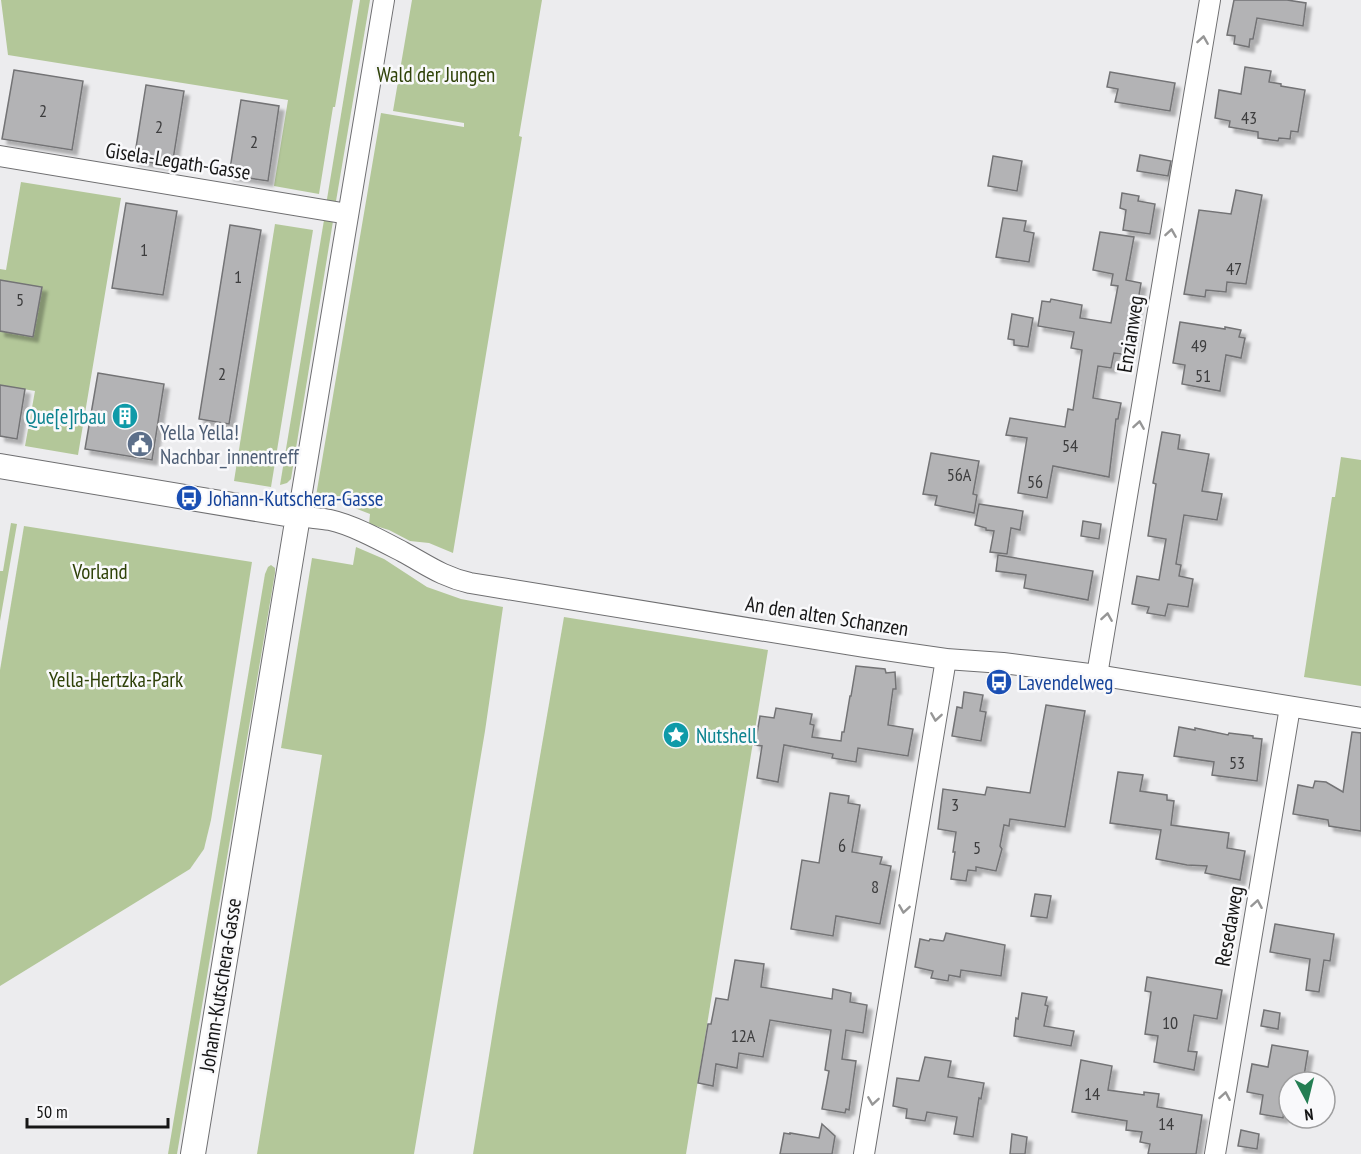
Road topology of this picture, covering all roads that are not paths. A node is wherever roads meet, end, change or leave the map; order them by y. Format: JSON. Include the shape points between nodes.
{"nodes":[{"id":1,"x":384,"y":0,"type":"edge"},
{"id":2,"x":1210,"y":0,"type":"edge"},
{"id":3,"x":0,"y":156,"type":"edge"},
{"id":4,"x":348,"y":214,"type":"junction"},
{"id":5,"x":0,"y":466,"type":"edge"},
{"id":6,"x":298,"y":516,"type":"junction"},
{"id":7,"x":946,"y":659,"type":"junction"},
{"id":8,"x":1097,"y":675,"type":"junction"},
{"id":9,"x":1290,"y":707,"type":"junction"},
{"id":10,"x":1361,"y":718,"type":"edge"},
{"id":11,"x":192,"y":1154,"type":"edge"},
{"id":12,"x":864,"y":1154,"type":"edge"},
{"id":13,"x":1215,"y":1154,"type":"edge"}],
"edges":[{"from":1,"to":4,"type":"street","name":"Johann-Kutschera-Gasse"},
{"from":8,"to":2,"type":"street","name":"Enzianweg","one_way":true},
{"from":3,"to":4,"type":"street","name":"Gisela-Legath-Gasse"},
{"from":4,"to":6,"type":"street","name":"Johann-Kutschera-Gasse"},
{"from":5,"to":6,"type":"street"},
{"from":6,"to":7,"type":"street","name":"An den alten Schanzen","via":[[340,523],[462,581]]},
{"from":6,"to":11,"type":"street","name":"Johann-Kutschera-Gasse"},
{"from":7,"to":8,"type":"street","name":"An den alten Schanzen"},
{"from":7,"to":12,"type":"street","one_way":true},
{"from":8,"to":9,"type":"street","name":"An den alten Schanzen"},
{"from":9,"to":10,"type":"street","name":"An den alten Schanzen"},
{"from":13,"to":9,"type":"street","name":"Resedaweg","one_way":true}]}
